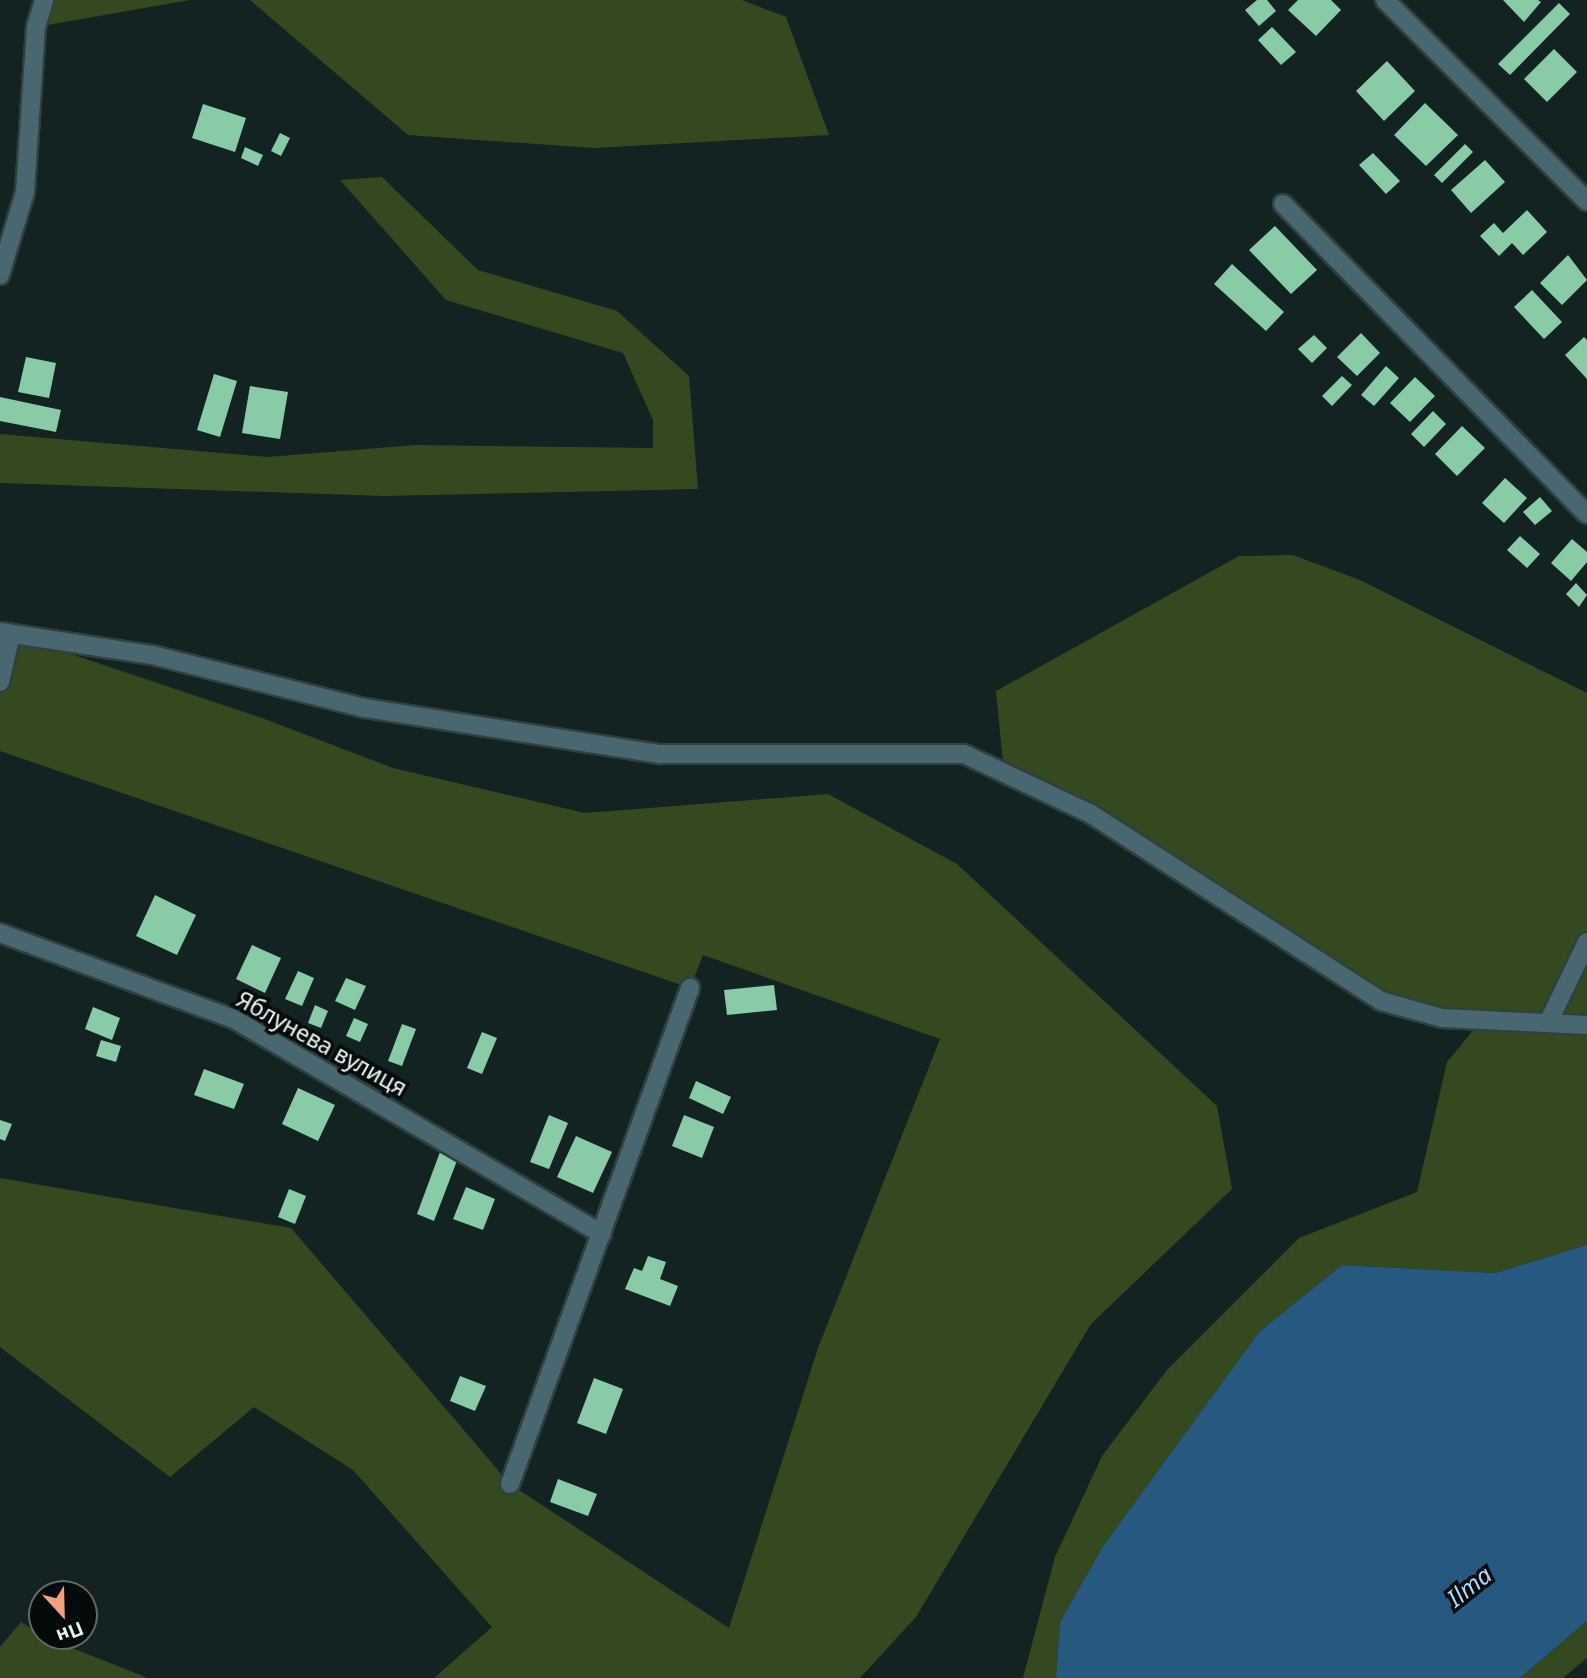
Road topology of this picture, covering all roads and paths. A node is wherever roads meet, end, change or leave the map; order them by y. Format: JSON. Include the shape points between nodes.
{"nodes":[{"id":1,"x":44,"y":0,"type":"edge"},
{"id":2,"x":1385,"y":0,"type":"edge"},
{"id":3,"x":1587,"y":201,"type":"edge"},
{"id":4,"x":1283,"y":204,"type":"dead end"},
{"id":5,"x":0,"y":275,"type":"edge"},
{"id":6,"x":1587,"y":514,"type":"edge"},
{"id":7,"x":6,"y":633,"type":"edge"},
{"id":8,"x":0,"y":682,"type":"edge"},
{"id":9,"x":0,"y":933,"type":"edge"},
{"id":10,"x":1587,"y":942,"type":"edge"},
{"id":11,"x":690,"y":988,"type":"dead end"},
{"id":12,"x":1548,"y":1023,"type":"junction"},
{"id":13,"x":1587,"y":1025,"type":"edge"},
{"id":14,"x":602,"y":1234,"type":"junction"},
{"id":15,"x":510,"y":1483,"type":"dead end"}],
"edges":[{"from":1,"to":5,"type":"street","via":[[36,27],[25,192]]},
{"from":2,"to":3,"type":"street"},
{"from":4,"to":6,"type":"street"},
{"from":7,"to":8,"type":"street"},
{"from":7,"to":12,"type":"street","via":[[152,655],[365,708],[660,754],[964,754],[1091,814],[1381,1001],[1442,1018]]},
{"from":9,"to":14,"type":"street","name":"Яблунева вулиця","via":[[233,1019]]},
{"from":10,"to":12,"type":"street"},
{"from":11,"to":14,"type":"street"},
{"from":12,"to":13,"type":"street"},
{"from":14,"to":15,"type":"street"}]}
